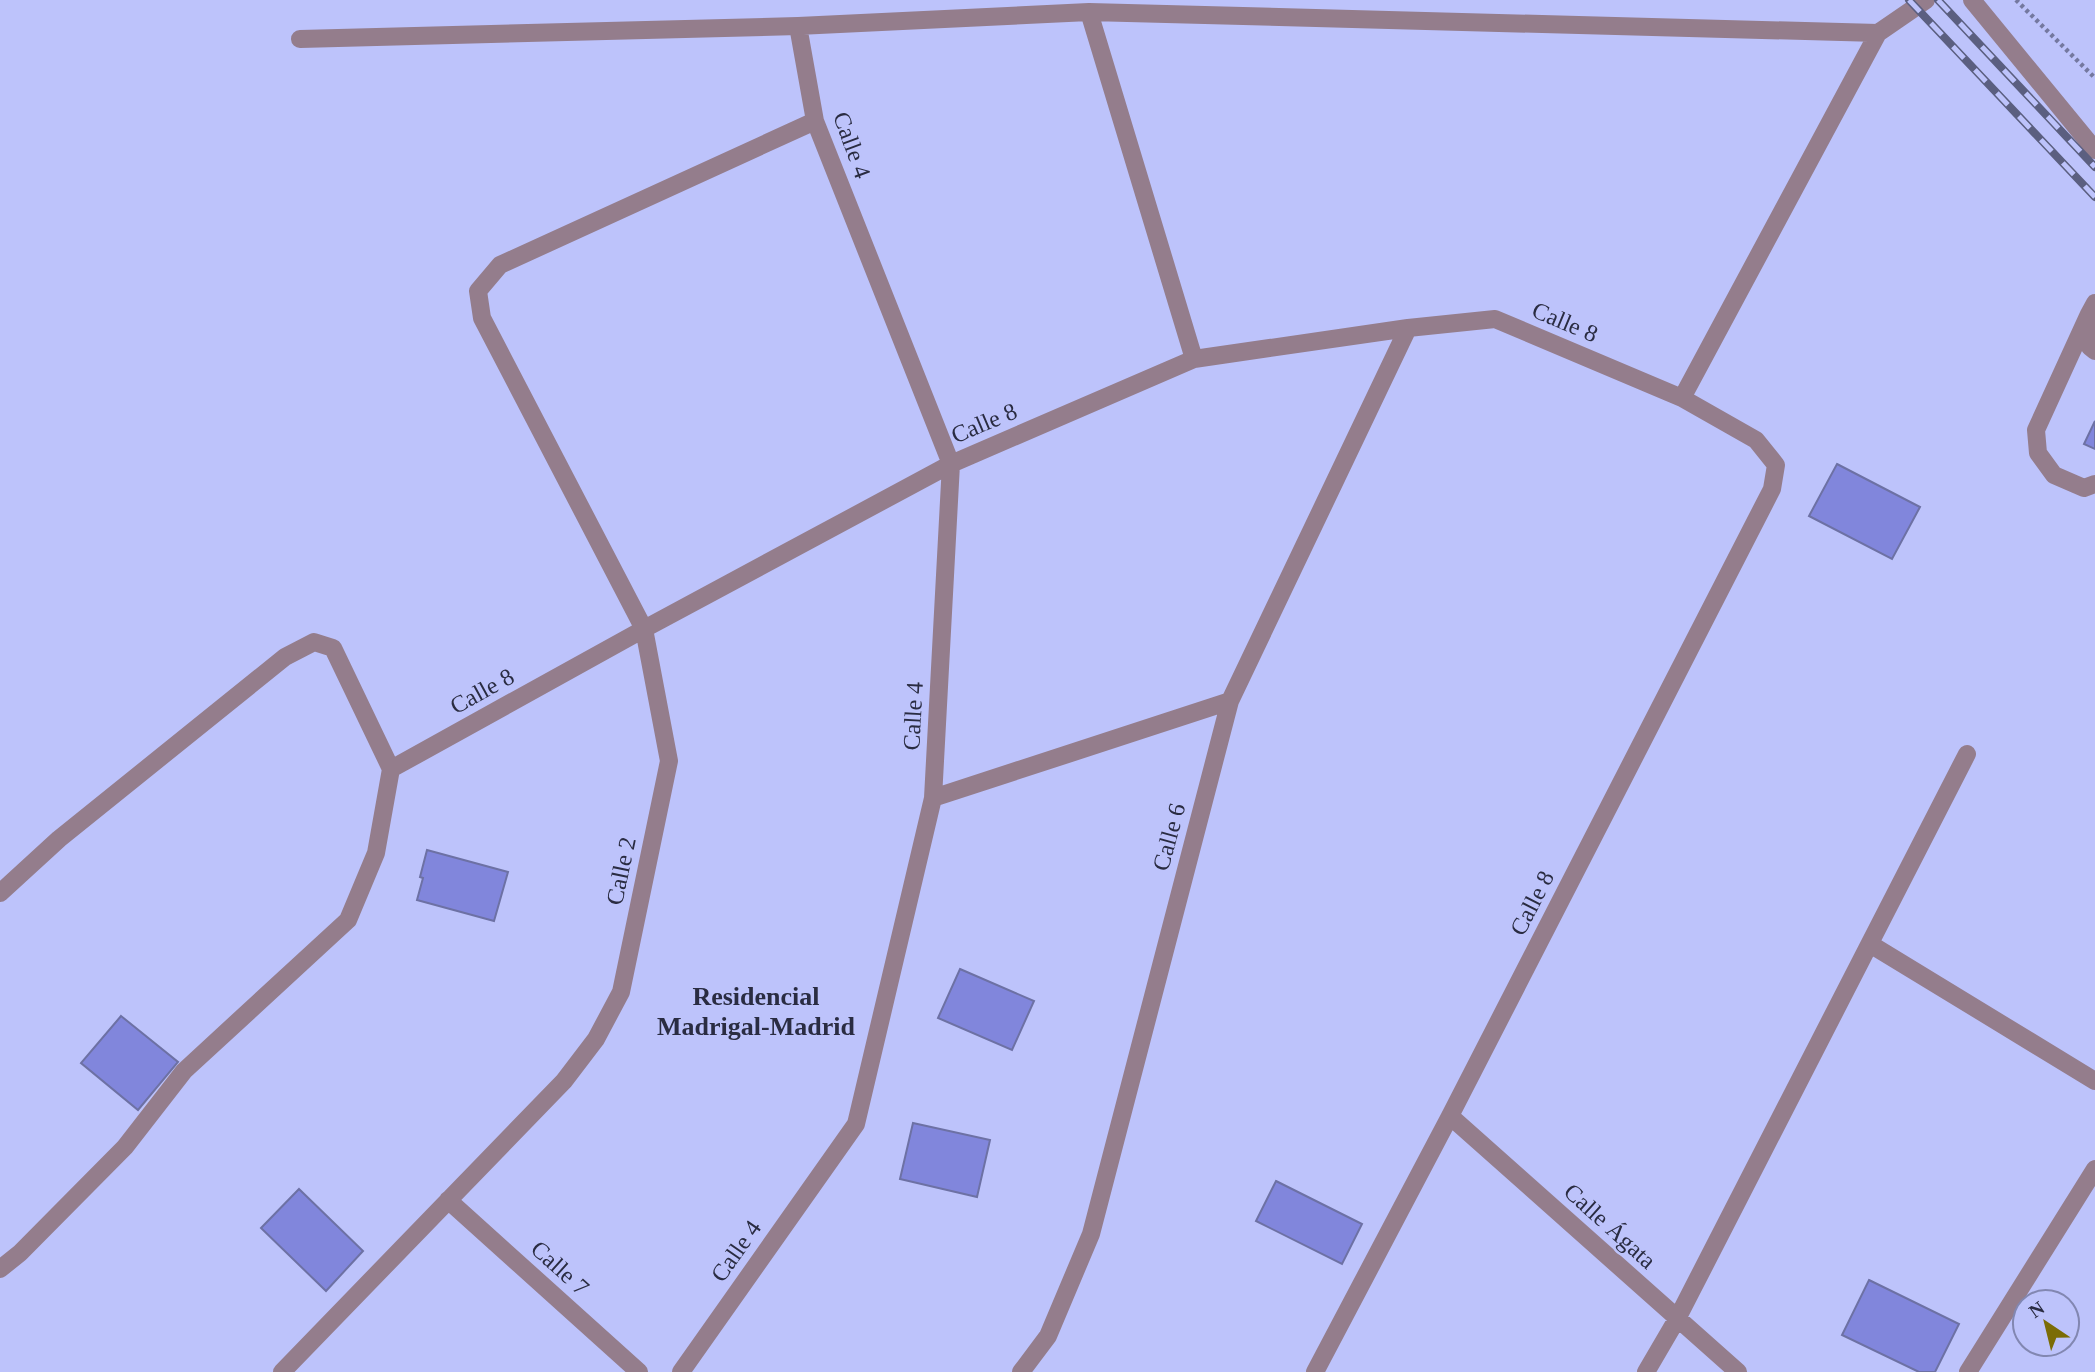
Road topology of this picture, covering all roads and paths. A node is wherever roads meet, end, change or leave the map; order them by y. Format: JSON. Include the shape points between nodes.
{"nodes":[{"id":1,"x":1924,"y":0,"type":"edge"},
{"id":2,"x":1972,"y":0,"type":"edge"},
{"id":3,"x":2016,"y":0,"type":"edge"},
{"id":4,"x":1089,"y":12,"type":"junction"},
{"id":5,"x":798,"y":26,"type":"junction"},
{"id":6,"x":1878,"y":33,"type":"junction"},
{"id":7,"x":300,"y":39,"type":"dead end"},
{"id":8,"x":2095,"y":78,"type":"edge"},
{"id":9,"x":815,"y":121,"type":"junction"},
{"id":10,"x":2095,"y":150,"type":"edge"},
{"id":11,"x":2092,"y":309,"type":"edge"},
{"id":12,"x":1408,"y":328,"type":"junction"},
{"id":13,"x":2095,"y":351,"type":"edge"},
{"id":14,"x":1194,"y":359,"type":"junction"},
{"id":15,"x":1682,"y":398,"type":"junction"},
{"id":16,"x":951,"y":464,"type":"junction"},
{"id":17,"x":2095,"y":484,"type":"edge"},
{"id":18,"x":644,"y":629,"type":"junction"},
{"id":19,"x":1230,"y":701,"type":"junction"},
{"id":20,"x":1967,"y":754,"type":"dead end"},
{"id":21,"x":391,"y":769,"type":"junction"},
{"id":22,"x":933,"y":798,"type":"junction"},
{"id":23,"x":0,"y":893,"type":"edge"},
{"id":24,"x":1870,"y":944,"type":"junction"},
{"id":25,"x":2095,"y":1081,"type":"edge"},
{"id":26,"x":1450,"y":1116,"type":"junction"},
{"id":27,"x":2095,"y":1169,"type":"edge"},
{"id":28,"x":448,"y":1200,"type":"junction"},
{"id":29,"x":0,"y":1269,"type":"edge"},
{"id":30,"x":1677,"y":1319,"type":"junction"},
{"id":31,"x":282,"y":1372,"type":"edge"},
{"id":32,"x":639,"y":1372,"type":"edge"},
{"id":33,"x":681,"y":1372,"type":"edge"},
{"id":34,"x":1021,"y":1372,"type":"edge"},
{"id":35,"x":1315,"y":1372,"type":"edge"},
{"id":36,"x":1646,"y":1372,"type":"edge"},
{"id":37,"x":1738,"y":1372,"type":"edge"},
{"id":38,"x":1968,"y":1372,"type":"edge"}],
"edges":[{"from":1,"to":6,"type":"street"},
{"from":2,"to":10,"type":"street"},
{"from":3,"to":8,"type":"path"},
{"from":4,"to":5,"type":"street"},
{"from":4,"to":6,"type":"street"},
{"from":4,"to":14,"type":"street"},
{"from":5,"to":7,"type":"street"},
{"from":5,"to":9,"type":"street","name":"Calle 4"},
{"from":6,"to":15,"type":"street"},
{"from":9,"to":16,"type":"street","name":"Calle 4"},
{"from":9,"to":18,"type":"street","name":"Calle 2","via":[[500,265],[478,291],[482,318]]},
{"from":11,"to":13,"type":"street","via":[[2090,347]]},
{"from":11,"to":17,"type":"street","via":[[2036,430],[2038,453],[2054,475],[2084,488]]},
{"from":12,"to":14,"type":"street","name":"Calle 8"},
{"from":12,"to":15,"type":"street","name":"Calle 8","via":[[1495,319]]},
{"from":12,"to":19,"type":"street","name":"Calle 6"},
{"from":14,"to":16,"type":"street","name":"Calle 8"},
{"from":15,"to":26,"type":"street","name":"Calle 8","via":[[1756,440],[1776,465],[1772,489]]},
{"from":16,"to":18,"type":"street","name":"Calle 8"},
{"from":16,"to":22,"type":"street","name":"Calle 4"},
{"from":18,"to":21,"type":"street","name":"Calle 8"},
{"from":18,"to":28,"type":"street","name":"Calle 2","via":[[669,761],[621,992],[596,1039],[564,1081]]},
{"from":19,"to":22,"type":"street"},
{"from":19,"to":34,"type":"street","name":"Calle 6","via":[[1091,1234],[1048,1336]]},
{"from":20,"to":24,"type":"street"},
{"from":21,"to":23,"type":"street","via":[[333,648],[314,642],[285,657],[59,839]]},
{"from":21,"to":29,"type":"street","via":[[376,853],[348,920],[184,1071],[125,1147]]},
{"from":22,"to":33,"type":"street","name":"Calle 4","via":[[856,1124]]},
{"from":24,"to":25,"type":"street"},
{"from":24,"to":30,"type":"street"},
{"from":26,"to":30,"type":"street","name":"Calle Ágata"},
{"from":26,"to":35,"type":"street","name":"Calle 8"},
{"from":27,"to":38,"type":"street"},
{"from":28,"to":31,"type":"street","name":"Calle 2"},
{"from":28,"to":32,"type":"street","name":"Calle 7"},
{"from":30,"to":36,"type":"street"},
{"from":30,"to":37,"type":"street","name":"Calle Ágata"}]}
